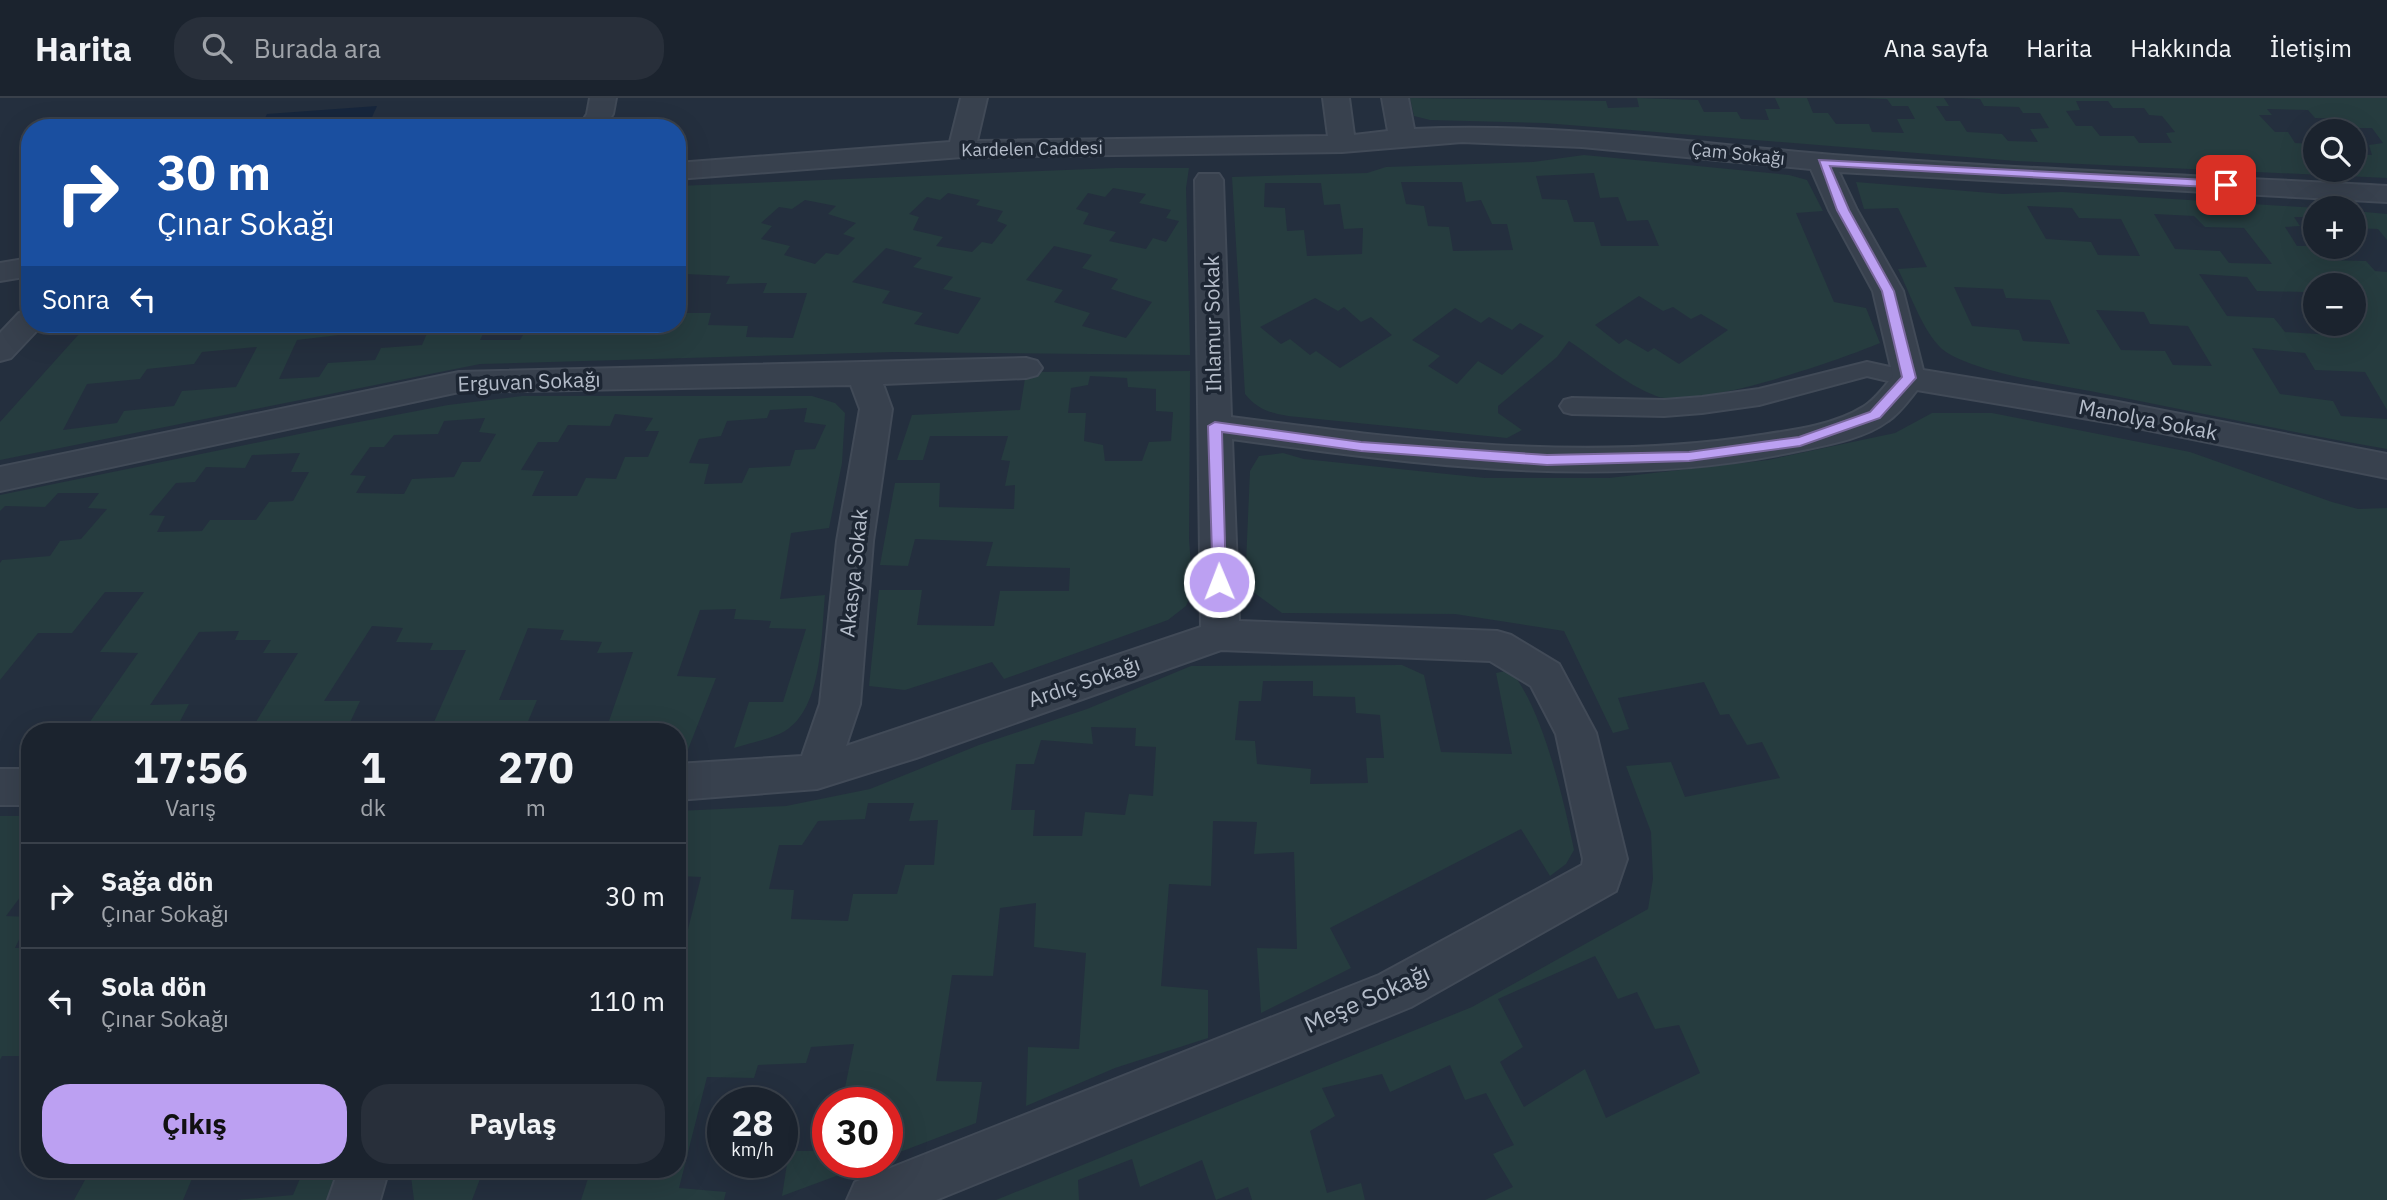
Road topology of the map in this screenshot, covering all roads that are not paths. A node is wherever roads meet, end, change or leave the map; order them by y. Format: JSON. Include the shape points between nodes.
{"nodes":[{"id":1,"x":603,"y":98,"type":"edge"},
{"id":2,"x":974,"y":98,"type":"edge"},
{"id":3,"x":1336,"y":98,"type":"edge"},
{"id":4,"x":1395,"y":98,"type":"edge"},
{"id":5,"x":597,"y":119,"type":"edge"},
{"id":6,"x":1402,"y":134,"type":"junction"},
{"id":7,"x":1342,"y":144,"type":"junction"},
{"id":8,"x":962,"y":149,"type":"junction"},
{"id":9,"x":1822,"y":163,"type":"junction"},
{"id":10,"x":686,"y":170,"type":"edge"},
{"id":11,"x":1209,"y":180,"type":"dead end"},
{"id":12,"x":2387,"y":194,"type":"edge"},
{"id":13,"x":21,"y":268,"type":"edge"},
{"id":14,"x":0,"y":272,"type":"edge"},
{"id":15,"x":21,"y":329,"type":"edge"},
{"id":16,"x":0,"y":351,"type":"edge"},
{"id":17,"x":1027,"y":368,"type":"dead end"},
{"id":18,"x":863,"y":374,"type":"junction"},
{"id":19,"x":1909,"y":378,"type":"junction"},
{"id":20,"x":1572,"y":406,"type":"dead end"},
{"id":21,"x":1215,"y":426,"type":"junction"},
{"id":22,"x":2387,"y":466,"type":"edge"},
{"id":23,"x":0,"y":479,"type":"edge"},
{"id":24,"x":1220,"y":635,"type":"junction"},
{"id":25,"x":1497,"y":646,"type":"joint"},
{"id":26,"x":817,"y":772,"type":"junction"},
{"id":27,"x":686,"y":781,"type":"edge"},
{"id":28,"x":0,"y":787,"type":"edge"},
{"id":29,"x":21,"y":787,"type":"edge"},
{"id":30,"x":361,"y":1178,"type":"edge"},
{"id":31,"x":354,"y":1200,"type":"edge"},
{"id":32,"x":873,"y":1200,"type":"edge"}],
"edges":[{"from":1,"to":5,"type":"street"},
{"from":2,"to":8,"type":"street"},
{"from":3,"to":7,"type":"street"},
{"from":4,"to":6,"type":"street"},
{"from":6,"to":7,"type":"street","name":"Çam Sokağı"},
{"from":6,"to":9,"type":"street","name":"Çam Sokağı","via":[[1524,133]]},
{"from":7,"to":8,"type":"street","name":"Kardelen Caddesi"},
{"from":8,"to":10,"type":"street","name":"Kardelen Caddesi"},
{"from":9,"to":12,"type":"street","name":"Çam Sokağı"},
{"from":9,"to":19,"type":"street","via":[[1888,291]]},
{"from":11,"to":21,"type":"street","name":"Ihlamur Sokak"},
{"from":13,"to":14,"type":"street"},
{"from":15,"to":16,"type":"street"},
{"from":17,"to":18,"type":"street","name":"Erguvan Sokağı"},
{"from":18,"to":23,"type":"street","name":"Erguvan Sokağı","via":[[460,382]]},
{"from":18,"to":26,"type":"street","name":"Akasya Sokak","via":[[876,409],[855,541],[840,704]]},
{"from":19,"to":20,"type":"lane","via":[[1867,369],[1759,397],[1702,405]]},
{"from":19,"to":21,"type":"street","via":[[1875,415],[1800,441],[1689,456],[1547,460],[1361,447]]},
{"from":19,"to":22,"type":"street","name":"Manolya Sokak"},
{"from":21,"to":24,"type":"street","name":"Ihlamur Sokak"},
{"from":24,"to":25,"type":"street","name":"Ardıç Sokağı"},
{"from":24,"to":26,"type":"street","name":"Ardıç Sokağı"},
{"from":25,"to":32,"type":"street","name":"Meşe Sokağı","via":[[1545,675],[1576,733],[1605,859],[1600,877],[1395,991]]},
{"from":26,"to":27,"type":"street","name":"Ardıç Sokağı"},
{"from":28,"to":29,"type":"street"},
{"from":30,"to":31,"type":"street"}]}
